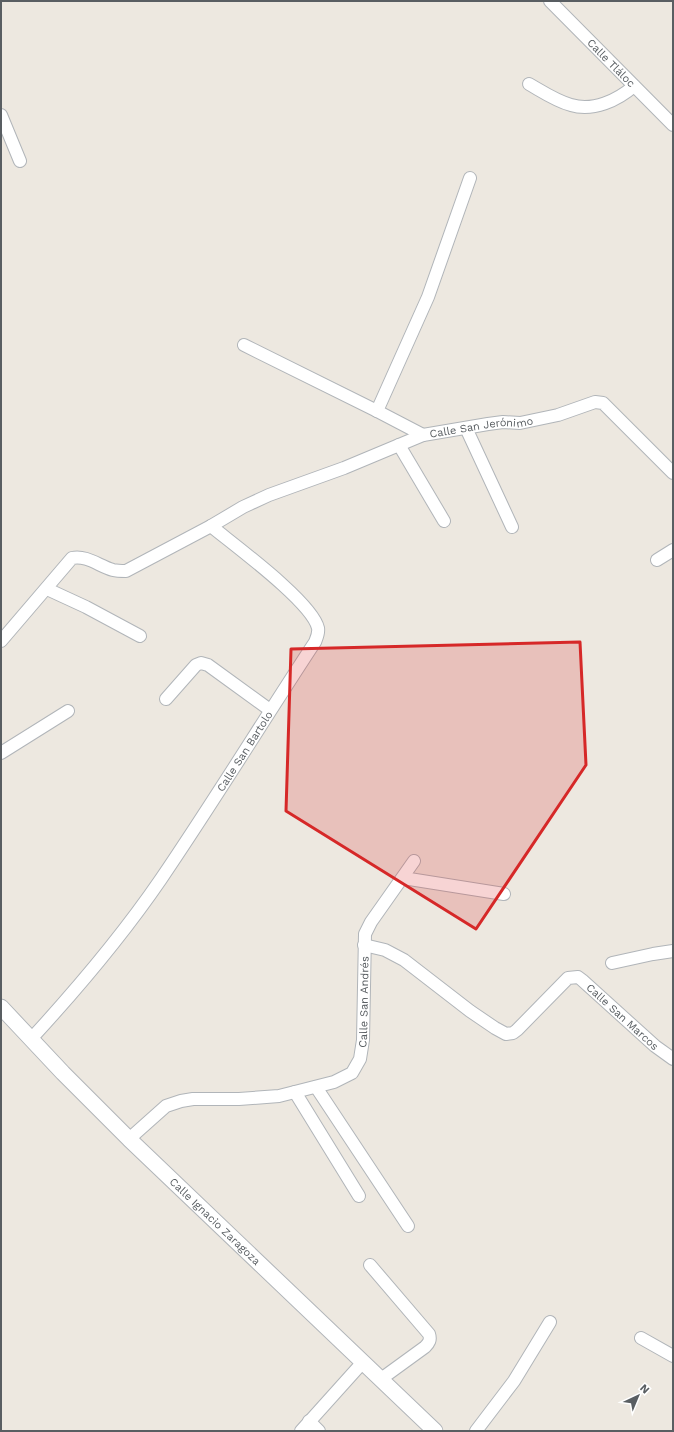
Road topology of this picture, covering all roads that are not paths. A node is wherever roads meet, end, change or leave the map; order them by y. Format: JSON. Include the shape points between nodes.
{"nodes":[{"id":1,"x":550,"y":1,"type":"edge"},
{"id":2,"x":529,"y":84,"type":"dead end"},
{"id":3,"x":634,"y":86,"type":"junction"},
{"id":4,"x":1,"y":115,"type":"edge"},
{"id":5,"x":673,"y":125,"type":"edge"},
{"id":6,"x":20,"y":161,"type":"dead end"},
{"id":7,"x":470,"y":178,"type":"dead end"},
{"id":8,"x":244,"y":345,"type":"dead end"},
{"id":9,"x":377,"y":410,"type":"junction"},
{"id":10,"x":466,"y":428,"type":"junction"},
{"id":11,"x":422,"y":435,"type":"junction"},
{"id":12,"x":399,"y":445,"type":"junction"},
{"id":13,"x":673,"y":473,"type":"edge"},
{"id":14,"x":444,"y":522,"type":"dead end"},
{"id":15,"x":211,"y":526,"type":"junction"},
{"id":16,"x":512,"y":527,"type":"dead end"},
{"id":17,"x":673,"y":550,"type":"edge"},
{"id":18,"x":657,"y":560,"type":"dead end"},
{"id":19,"x":47,"y":589,"type":"junction"},
{"id":20,"x":140,"y":636,"type":"dead end"},
{"id":21,"x":1,"y":641,"type":"edge"},
{"id":22,"x":166,"y":699,"type":"dead end"},
{"id":23,"x":270,"y":710,"type":"junction"},
{"id":24,"x":68,"y":711,"type":"dead end"},
{"id":25,"x":1,"y":753,"type":"edge"},
{"id":26,"x":414,"y":860,"type":"dead end"},
{"id":27,"x":403,"y":878,"type":"junction"},
{"id":28,"x":504,"y":894,"type":"dead end"},
{"id":29,"x":364,"y":945,"type":"junction"},
{"id":30,"x":673,"y":951,"type":"edge"},
{"id":31,"x":612,"y":963,"type":"dead end"},
{"id":32,"x":572,"y":977,"type":"joint"},
{"id":33,"x":2,"y":1011,"type":"edge"},
{"id":34,"x":31,"y":1039,"type":"junction"},
{"id":35,"x":673,"y":1059,"type":"edge"},
{"id":36,"x":316,"y":1088,"type":"junction"},
{"id":37,"x":295,"y":1092,"type":"junction"},
{"id":38,"x":129,"y":1139,"type":"junction"},
{"id":39,"x":359,"y":1196,"type":"dead end"},
{"id":40,"x":408,"y":1226,"type":"dead end"},
{"id":41,"x":370,"y":1265,"type":"dead end"},
{"id":42,"x":550,"y":1322,"type":"dead end"},
{"id":43,"x":641,"y":1338,"type":"dead end"},
{"id":44,"x":673,"y":1356,"type":"edge"},
{"id":45,"x":363,"y":1362,"type":"junction"},
{"id":46,"x":381,"y":1379,"type":"junction"},
{"id":47,"x":309,"y":1422,"type":"junction"},
{"id":48,"x":301,"y":1431,"type":"edge"},
{"id":49,"x":319,"y":1431,"type":"edge"},
{"id":50,"x":435,"y":1431,"type":"edge"},
{"id":51,"x":476,"y":1431,"type":"edge"}],
"edges":[{"from":1,"to":3,"type":"street","name":"Calle Tláloc"},
{"from":2,"to":3,"type":"street","via":[[579,107],[613,101]]},
{"from":3,"to":5,"type":"street","name":"Calle Tláloc"},
{"from":4,"to":6,"type":"street"},
{"from":7,"to":9,"type":"street","via":[[428,297]]},
{"from":8,"to":9,"type":"street"},
{"from":9,"to":11,"type":"street"},
{"from":10,"to":11,"type":"street","name":"Calle San Jerónimo"},
{"from":10,"to":13,"type":"street","name":"Calle San Jerónimo","via":[[503,422],[520,423],[558,415],[595,402],[603,403]]},
{"from":10,"to":16,"type":"street"},
{"from":11,"to":12,"type":"street","name":"Calle San Jerónimo"},
{"from":12,"to":14,"type":"street"},
{"from":12,"to":15,"type":"street","name":"Calle San Jerónimo","via":[[269,495]]},
{"from":15,"to":19,"type":"street","via":[[126,571],[112,570],[83,558],[72,558]]},
{"from":15,"to":23,"type":"street","name":"Calle San Bartolo","via":[[291,593],[306,608],[318,626],[319,633],[315,642]]},
{"from":17,"to":18,"type":"street"},
{"from":19,"to":20,"type":"street"},
{"from":19,"to":21,"type":"street"},
{"from":22,"to":23,"type":"street","via":[[201,663],[208,665]]},
{"from":23,"to":34,"type":"street","name":"Calle San Bartolo","via":[[160,880],[127,926],[66,1001]]},
{"from":24,"to":25,"type":"street"},
{"from":26,"to":27,"type":"street"},
{"from":27,"to":28,"type":"street"},
{"from":27,"to":29,"type":"street","via":[[368,927]]},
{"from":29,"to":32,"type":"street","name":"Calle San Andrés","via":[[385,950],[404,960],[470,1011],[506,1034],[517,1030],[568,978]]},
{"from":29,"to":36,"type":"street","name":"Calle San Andrés","via":[[363,1040],[360,1059],[352,1073]]},
{"from":30,"to":31,"type":"street"},
{"from":32,"to":35,"type":"street","name":"Calle San Marcos","via":[[582,980]]},
{"from":33,"to":34,"type":"street","name":"Calle Ignacio Zaragoza"},
{"from":34,"to":38,"type":"street","name":"Calle Ignacio Zaragoza"},
{"from":36,"to":37,"type":"street","name":"Calle San Andrés"},
{"from":36,"to":40,"type":"street"},
{"from":37,"to":38,"type":"street","name":"Calle San Andrés","via":[[278,1096],[181,1101],[166,1106]]},
{"from":37,"to":39,"type":"street"},
{"from":38,"to":45,"type":"street","name":"Calle Ignacio Zaragoza"},
{"from":41,"to":46,"type":"street","via":[[430,1338],[425,1347]]},
{"from":42,"to":51,"type":"street","via":[[514,1381]]},
{"from":43,"to":44,"type":"street"},
{"from":45,"to":46,"type":"street","name":"Calle Ignacio Zaragoza"},
{"from":45,"to":47,"type":"street"},
{"from":46,"to":50,"type":"street","name":"Calle Ignacio Zaragoza"},
{"from":47,"to":48,"type":"street"},
{"from":47,"to":49,"type":"street"}]}
